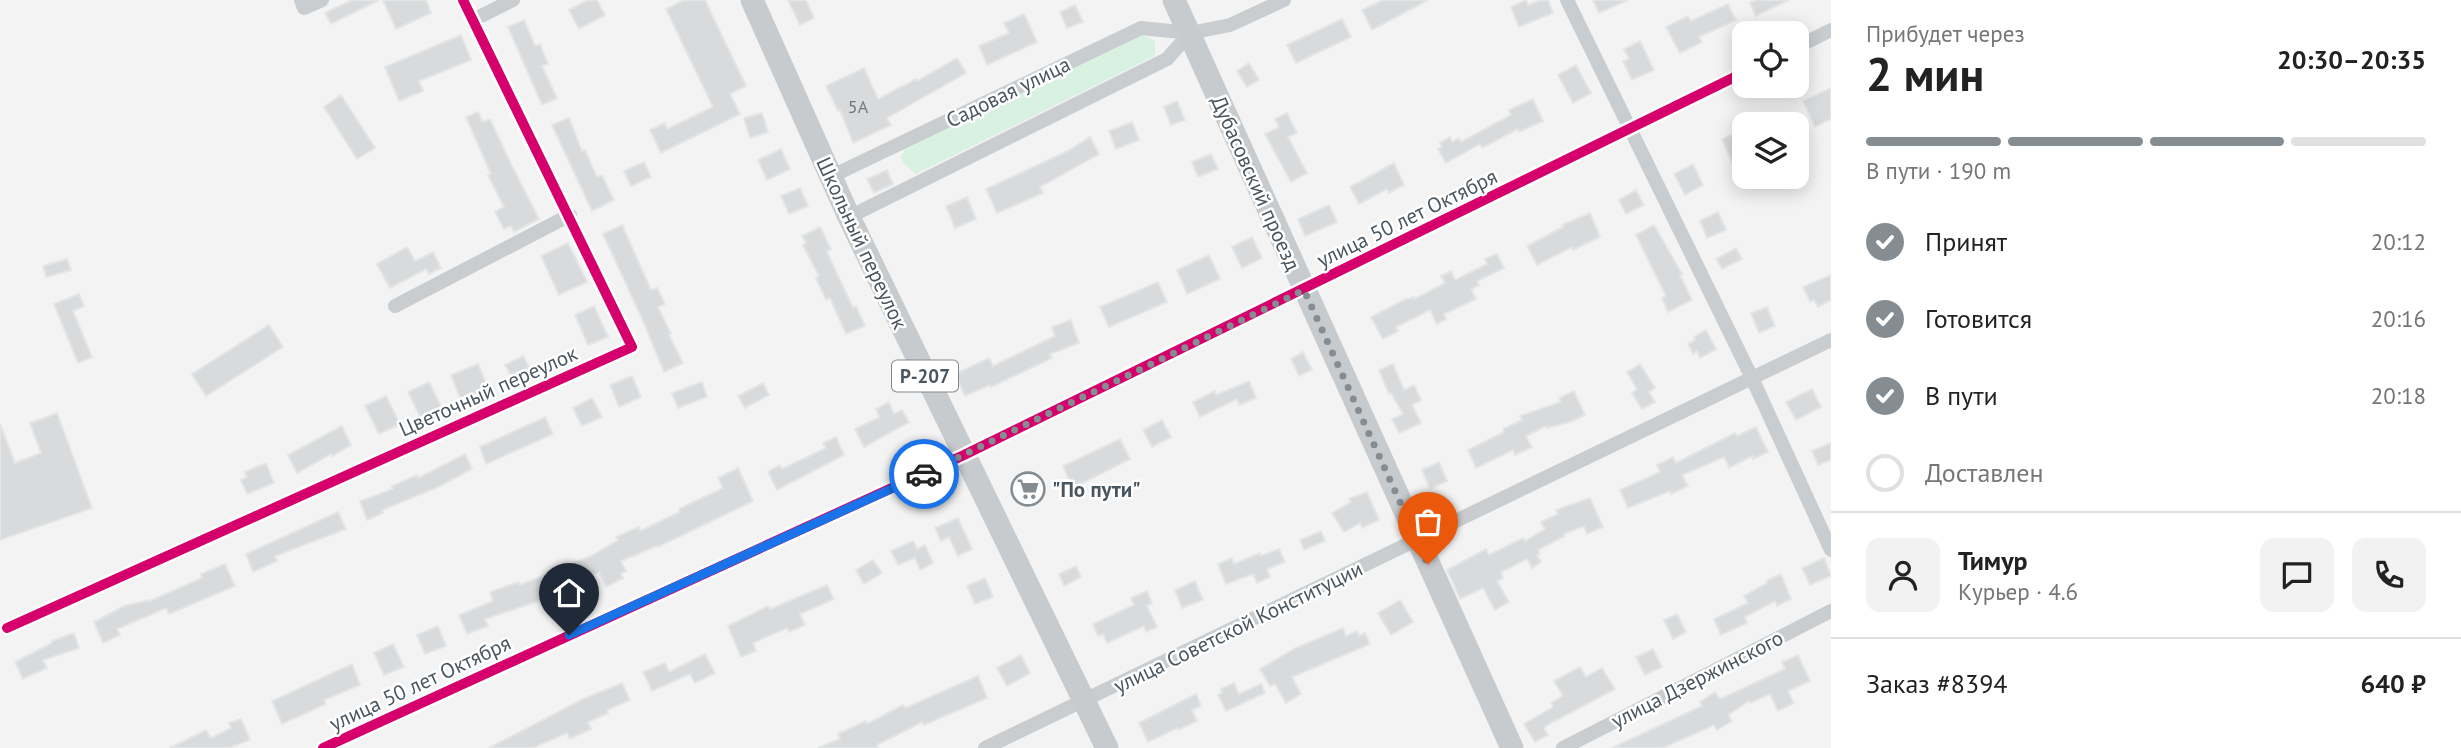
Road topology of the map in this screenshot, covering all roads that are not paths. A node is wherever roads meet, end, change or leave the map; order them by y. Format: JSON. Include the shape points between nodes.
{"nodes":[{"id":1,"x":300,"y":0,"type":"edge"},
{"id":2,"x":322,"y":0,"type":"edge"},
{"id":3,"x":463,"y":0,"type":"edge"},
{"id":4,"x":513,"y":0,"type":"edge"},
{"id":5,"x":751,"y":0,"type":"edge"},
{"id":6,"x":1174,"y":0,"type":"edge"},
{"id":7,"x":1284,"y":0,"type":"edge"},
{"id":8,"x":1567,"y":0,"type":"edge"},
{"id":9,"x":472,"y":20,"type":"junction"},
{"id":10,"x":1831,"y":30,"type":"edge"},
{"id":11,"x":1190,"y":33,"type":"junction"},
{"id":12,"x":1809,"y":41,"type":"edge"},
{"id":13,"x":1732,"y":78,"type":"edge"},
{"id":14,"x":1629,"y":129,"type":"junction"},
{"id":15,"x":831,"y":177,"type":"junction"},
{"id":16,"x":570,"y":215,"type":"junction"},
{"id":17,"x":849,"y":217,"type":"junction"},
{"id":18,"x":1304,"y":290,"type":"junction"},
{"id":19,"x":395,"y":306,"type":"dead end"},
{"id":20,"x":1831,"y":340,"type":"edge"},
{"id":21,"x":1752,"y":378,"type":"junction"},
{"id":22,"x":964,"y":455,"type":"junction"},
{"id":23,"x":1417,"y":540,"type":"junction"},
{"id":24,"x":1831,"y":550,"type":"edge"},
{"id":25,"x":1831,"y":611,"type":"edge"},
{"id":26,"x":7,"y":628,"type":"dead end"},
{"id":27,"x":1085,"y":701,"type":"junction"},
{"id":28,"x":323,"y":748,"type":"edge"},
{"id":29,"x":985,"y":748,"type":"edge"},
{"id":30,"x":1107,"y":748,"type":"edge"},
{"id":31,"x":1512,"y":748,"type":"edge"},
{"id":32,"x":1563,"y":748,"type":"edge"}],
"edges":[{"from":1,"to":2,"type":"street","via":[[304,8]]},
{"from":3,"to":9,"type":"street","name":"Цветочный переулок"},
{"from":4,"to":9,"type":"street"},
{"from":5,"to":15,"type":"main road","name":"Школьный переулок","number":"Р-207"},
{"from":6,"to":11,"type":"main road","name":"Дубасовский проезд"},
{"from":7,"to":11,"type":"street","name":"Садовая улица","via":[[1230,26]]},
{"from":8,"to":14,"type":"street"},
{"from":9,"to":16,"type":"street","name":"Цветочный переулок"},
{"from":10,"to":12,"type":"street"},
{"from":11,"to":15,"type":"street","name":"Садовая улица","via":[[1140,28]]},
{"from":11,"to":17,"type":"street","name":"Садовая улица","via":[[1167,59]]},
{"from":11,"to":18,"type":"main road","name":"Дубасовский проезд"},
{"from":13,"to":14,"type":"street","name":"улица 50 лет Октября"},
{"from":14,"to":18,"type":"street","name":"улица 50 лет Октября"},
{"from":14,"to":21,"type":"street"},
{"from":15,"to":17,"type":"main road","name":"Школьный переулок","number":"Р-207"},
{"from":16,"to":19,"type":"street"},
{"from":16,"to":26,"type":"street","name":"Цветочный переулок","via":[[632,347]]},
{"from":17,"to":22,"type":"main road","name":"Школьный переулок","number":"Р-207"},
{"from":18,"to":22,"type":"street","name":"улица 50 лет Октября"},
{"from":18,"to":23,"type":"main road","name":"Дубасовский проезд"},
{"from":20,"to":21,"type":"street","name":"улица Советской Конституции"},
{"from":21,"to":23,"type":"street","name":"улица Советской Конституции"},
{"from":21,"to":24,"type":"street"},
{"from":22,"to":27,"type":"main road","name":"Школьный переулок","number":"Р-207"},
{"from":22,"to":28,"type":"street","name":"улица 50 лет Октября"},
{"from":23,"to":27,"type":"street","name":"улица Советской Конституции"},
{"from":23,"to":31,"type":"main road","name":"Дубасовский проезд"},
{"from":25,"to":32,"type":"street","name":"улица Дзержинского"},
{"from":27,"to":29,"type":"street","name":"улица Советской Конституции"},
{"from":27,"to":30,"type":"main road","name":"Школьный переулок","number":"Р-207"}]}
